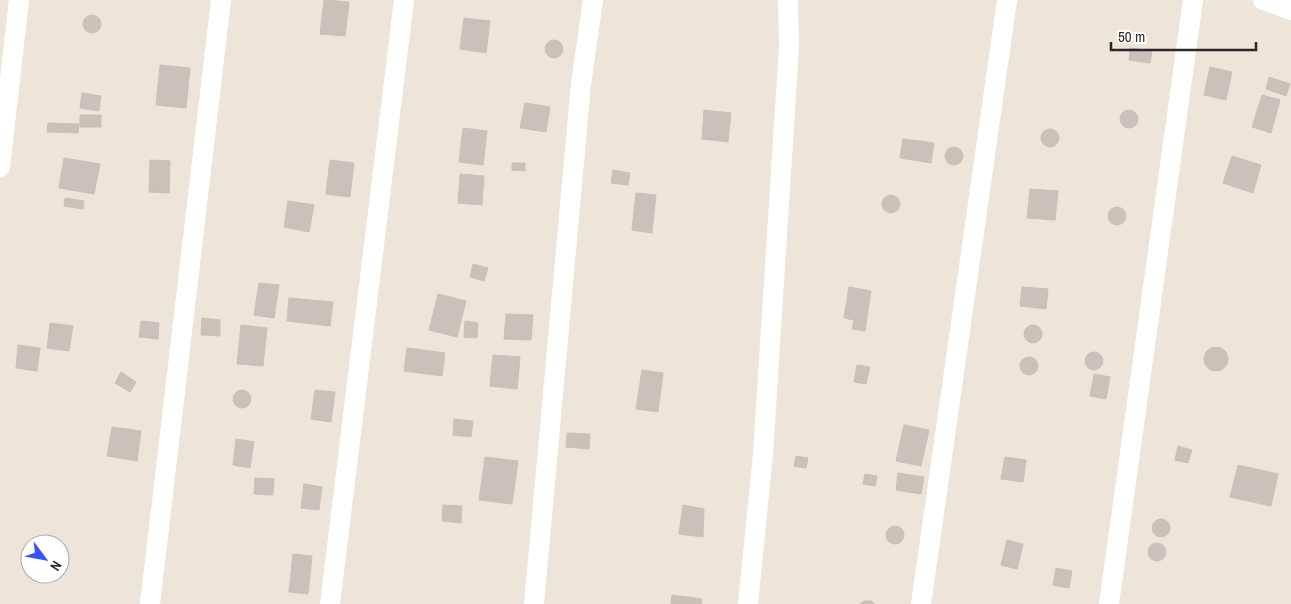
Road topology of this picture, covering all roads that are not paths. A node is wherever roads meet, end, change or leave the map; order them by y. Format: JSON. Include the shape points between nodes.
{"nodes":[{"id":1,"x":19,"y":0,"type":"edge"},
{"id":2,"x":221,"y":0,"type":"edge"},
{"id":3,"x":404,"y":0,"type":"edge"},
{"id":4,"x":593,"y":0,"type":"edge"},
{"id":5,"x":788,"y":0,"type":"edge"},
{"id":6,"x":1006,"y":0,"type":"edge"},
{"id":7,"x":1193,"y":0,"type":"edge"},
{"id":8,"x":1263,"y":0,"type":"edge"},
{"id":9,"x":1291,"y":10,"type":"edge"},
{"id":10,"x":0,"y":167,"type":"edge"},
{"id":11,"x":150,"y":604,"type":"edge"},
{"id":12,"x":330,"y":604,"type":"edge"},
{"id":13,"x":534,"y":604,"type":"edge"},
{"id":14,"x":748,"y":604,"type":"edge"},
{"id":15,"x":921,"y":604,"type":"edge"},
{"id":16,"x":1109,"y":604,"type":"edge"}],
"edges":[{"from":1,"to":10,"type":"street"},
{"from":2,"to":11,"type":"street"},
{"from":3,"to":12,"type":"street"},
{"from":4,"to":13,"type":"street","via":[[581,84]]},
{"from":5,"to":14,"type":"street","via":[[788,47],[762,454]]},
{"from":6,"to":15,"type":"street"},
{"from":7,"to":16,"type":"street"},
{"from":8,"to":9,"type":"street"}]}
